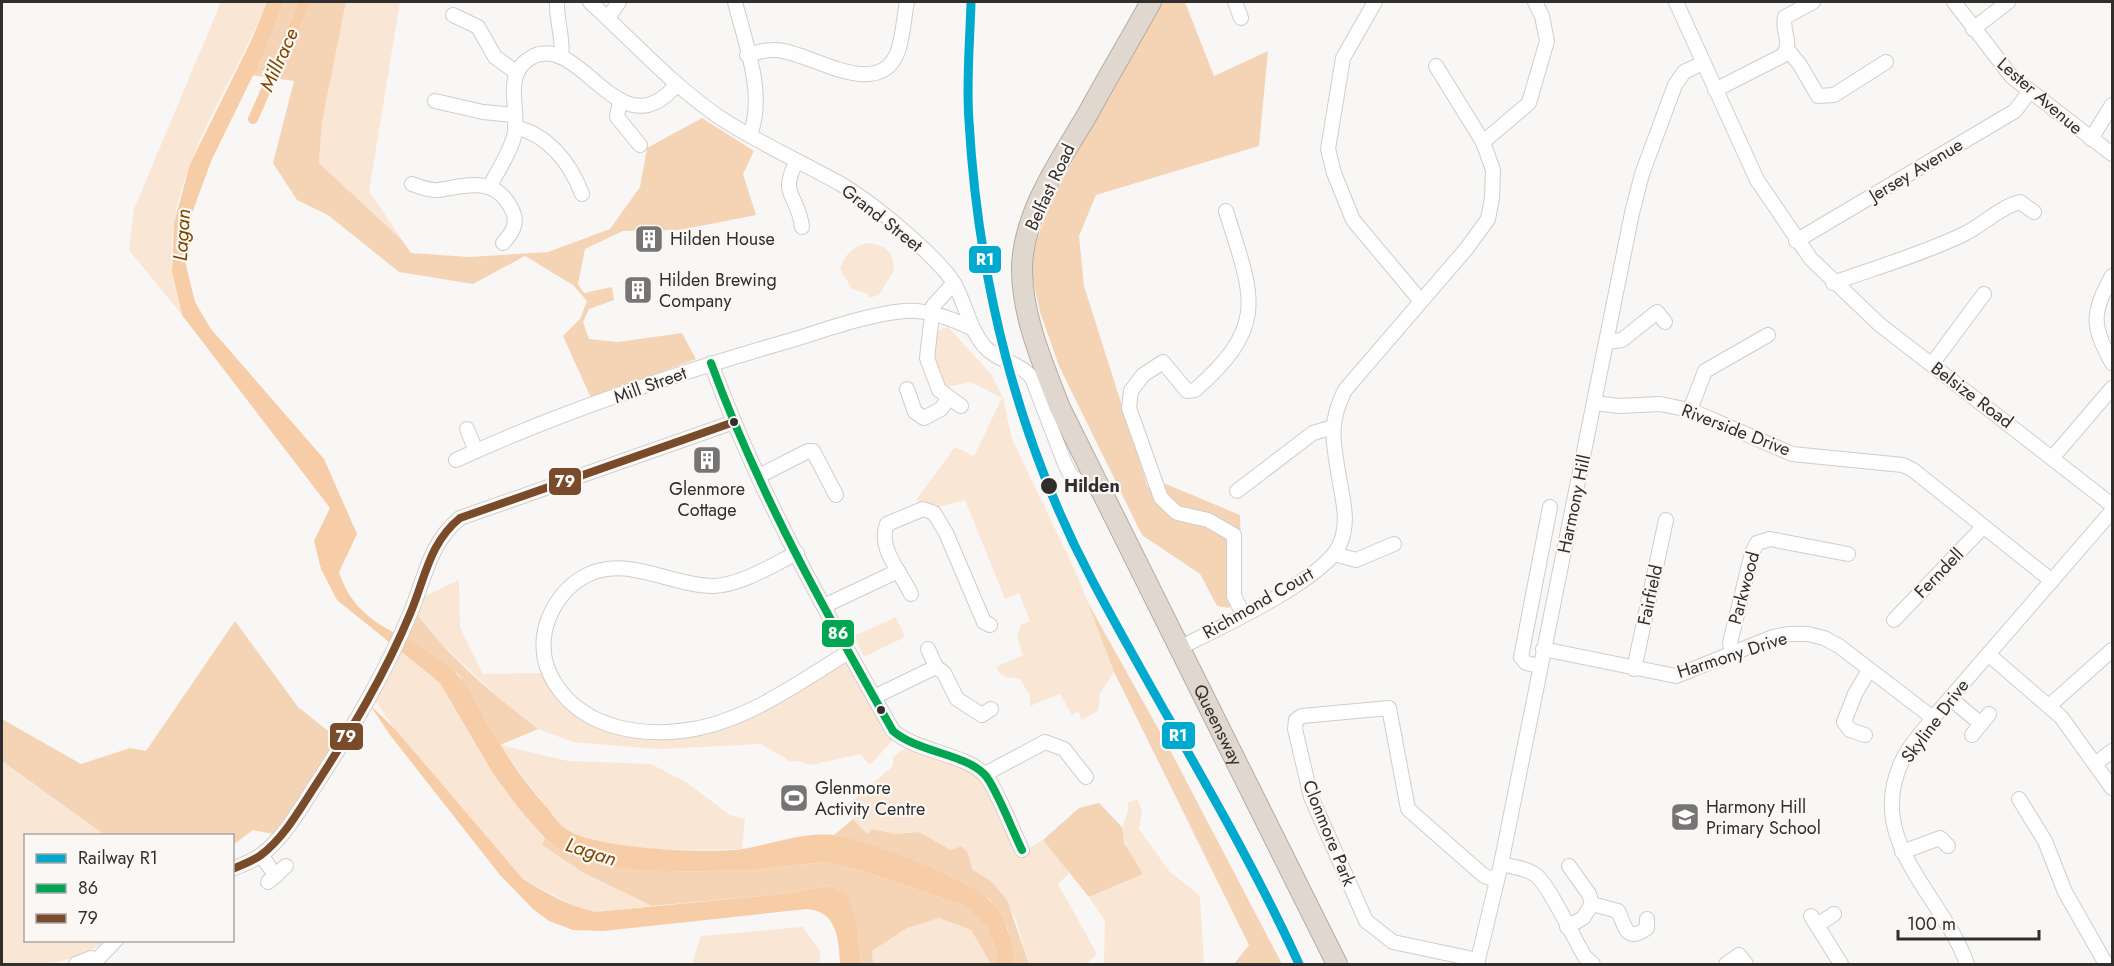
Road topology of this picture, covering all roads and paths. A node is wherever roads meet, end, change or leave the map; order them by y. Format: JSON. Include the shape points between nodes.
{"nodes":[{"id":1,"x":556,"y":2,"type":"edge"},
{"id":2,"x":590,"y":2,"type":"edge"},
{"id":3,"x":619,"y":2,"type":"edge"},
{"id":4,"x":735,"y":2,"type":"edge"},
{"id":5,"x":907,"y":2,"type":"edge"},
{"id":6,"x":1151,"y":2,"type":"edge"},
{"id":7,"x":1235,"y":2,"type":"edge"},
{"id":8,"x":1375,"y":2,"type":"edge"},
{"id":9,"x":1535,"y":2,"type":"edge"},
{"id":10,"x":1676,"y":2,"type":"edge"},
{"id":11,"x":1813,"y":2,"type":"edge"},
{"id":12,"x":1953,"y":2,"type":"edge"},
{"id":13,"x":2008,"y":2,"type":"edge"},
{"id":14,"x":453,"y":15,"type":"dead end"},
{"id":15,"x":608,"y":18,"type":"junction"},
{"id":16,"x":1241,"y":18,"type":"dead end"},
{"id":17,"x":1973,"y":29,"type":"junction"},
{"id":18,"x":1788,"y":50,"type":"junction"},
{"id":19,"x":747,"y":55,"type":"junction"},
{"id":20,"x":561,"y":57,"type":"junction"},
{"id":21,"x":1703,"y":63,"type":"junction"},
{"id":22,"x":1886,"y":63,"type":"dead end"},
{"id":23,"x":1436,"y":66,"type":"dead end"},
{"id":24,"x":517,"y":73,"type":"junction"},
{"id":25,"x":677,"y":84,"type":"junction"},
{"id":26,"x":1715,"y":90,"type":"junction"},
{"id":27,"x":2030,"y":91,"type":"junction"},
{"id":28,"x":620,"y":100,"type":"junction"},
{"id":29,"x":435,"y":101,"type":"dead end"},
{"id":30,"x":2112,"y":105,"type":"edge"},
{"id":31,"x":514,"y":121,"type":"junction"},
{"id":32,"x":750,"y":135,"type":"junction"},
{"id":33,"x":2091,"y":139,"type":"junction"},
{"id":34,"x":1483,"y":142,"type":"junction"},
{"id":35,"x":640,"y":145,"type":"dead end"},
{"id":36,"x":2112,"y":154,"type":"edge"},
{"id":37,"x":797,"y":161,"type":"junction"},
{"id":38,"x":412,"y":184,"type":"dead end"},
{"id":39,"x":489,"y":186,"type":"junction"},
{"id":40,"x":582,"y":194,"type":"dead end"},
{"id":41,"x":1226,"y":211,"type":"dead end"},
{"id":42,"x":2034,"y":212,"type":"dead end"},
{"id":43,"x":802,"y":227,"type":"dead end"},
{"id":44,"x":1796,"y":240,"type":"junction"},
{"id":45,"x":503,"y":243,"type":"dead end"},
{"id":46,"x":2112,"y":276,"type":"edge"},
{"id":47,"x":954,"y":283,"type":"junction"},
{"id":48,"x":1833,"y":283,"type":"junction"},
{"id":49,"x":1984,"y":294,"type":"dead end"},
{"id":50,"x":1420,"y":300,"type":"junction"},
{"id":51,"x":933,"y":315,"type":"junction"},
{"id":52,"x":1665,"y":322,"type":"dead end"},
{"id":53,"x":973,"y":329,"type":"junction"},
{"id":54,"x":1768,"y":335,"type":"dead end"},
{"id":55,"x":1607,"y":342,"type":"junction"},
{"id":56,"x":711,"y":363,"type":"junction"},
{"id":57,"x":2112,"y":363,"type":"edge"},
{"id":58,"x":1932,"y":364,"type":"junction"},
{"id":59,"x":2112,"y":388,"type":"edge"},
{"id":60,"x":907,"y":389,"type":"dead end"},
{"id":61,"x":1595,"y":403,"type":"junction"},
{"id":62,"x":1690,"y":410,"type":"junction"},
{"id":63,"x":734,"y":422,"type":"junction"},
{"id":64,"x":1333,"y":427,"type":"junction"},
{"id":65,"x":466,"y":429,"type":"dead end"},
{"id":66,"x":476,"y":451,"type":"junction"},
{"id":67,"x":2053,"y":457,"type":"junction"},
{"id":68,"x":456,"y":460,"type":"dead end"},
{"id":69,"x":759,"y":476,"type":"junction"},
{"id":70,"x":1099,"y":485,"type":"junction"},
{"id":71,"x":1237,"y":491,"type":"dead end"},
{"id":72,"x":836,"y":495,"type":"dead end"},
{"id":73,"x":2112,"y":504,"type":"edge"},
{"id":74,"x":1550,"y":507,"type":"dead end"},
{"id":75,"x":2112,"y":511,"type":"edge"},
{"id":76,"x":1666,"y":520,"type":"dead end"},
{"id":77,"x":1983,"y":527,"type":"junction"},
{"id":78,"x":1394,"y":544,"type":"dead end"},
{"id":79,"x":797,"y":553,"type":"junction"},
{"id":80,"x":1334,"y":554,"type":"junction"},
{"id":81,"x":1848,"y":554,"type":"dead end"},
{"id":82,"x":898,"y":571,"type":"junction"},
{"id":83,"x":2052,"y":581,"type":"junction"},
{"id":84,"x":911,"y":594,"type":"dead end"},
{"id":85,"x":824,"y":606,"type":"junction"},
{"id":86,"x":1243,"y":614,"type":"junction"},
{"id":87,"x":1893,"y":621,"type":"dead end"},
{"id":88,"x":990,"y":625,"type":"dead end"},
{"id":89,"x":1179,"y":648,"type":"junction"},
{"id":90,"x":928,"y":649,"type":"dead end"},
{"id":91,"x":1543,"y":649,"type":"junction"},
{"id":92,"x":2112,"y":650,"type":"edge"},
{"id":93,"x":847,"y":653,"type":"junction"},
{"id":94,"x":1732,"y":654,"type":"junction"},
{"id":95,"x":1988,"y":654,"type":"junction"},
{"id":96,"x":1539,"y":666,"type":"junction"},
{"id":97,"x":936,"y":667,"type":"junction"},
{"id":98,"x":1634,"y":669,"type":"junction"},
{"id":99,"x":1869,"y":670,"type":"junction"},
{"id":100,"x":874,"y":697,"type":"junction"},
{"id":101,"x":1950,"y":698,"type":"junction"},
{"id":102,"x":2049,"y":706,"type":"junction"},
{"id":103,"x":991,"y":709,"type":"dead end"},
{"id":104,"x":1933,"y":718,"type":"junction"},
{"id":105,"x":1981,"y":724,"type":"dead end"},
{"id":106,"x":1867,"y":735,"type":"dead end"},
{"id":107,"x":2112,"y":751,"type":"edge"},
{"id":108,"x":2095,"y":764,"type":"junction"},
{"id":109,"x":1084,"y":768,"type":"dead end"},
{"id":110,"x":985,"y":774,"type":"junction"},
{"id":111,"x":2112,"y":788,"type":"edge"},
{"id":112,"x":2019,"y":799,"type":"dead end"},
{"id":113,"x":1948,"y":846,"type":"dead end"},
{"id":114,"x":1022,"y":850,"type":"dead end"},
{"id":115,"x":1902,"y":852,"type":"junction"},
{"id":116,"x":261,"y":855,"type":"junction"},
{"id":117,"x":1501,"y":864,"type":"junction"},
{"id":118,"x":1569,"y":866,"type":"dead end"},
{"id":119,"x":234,"y":868,"type":"edge"},
{"id":120,"x":277,"y":875,"type":"dead end"},
{"id":121,"x":1497,"y":881,"type":"junction"},
{"id":122,"x":1592,"y":904,"type":"junction"},
{"id":123,"x":1834,"y":914,"type":"dead end"},
{"id":124,"x":1647,"y":919,"type":"dead end"},
{"id":125,"x":1567,"y":927,"type":"junction"},
{"id":126,"x":114,"y":942,"type":"edge"},
{"id":127,"x":94,"y":962,"type":"edge"},
{"id":128,"x":1478,"y":962,"type":"edge"},
{"id":129,"x":76,"y":964,"type":"edge"},
{"id":130,"x":1338,"y":964,"type":"edge"},
{"id":131,"x":1593,"y":964,"type":"edge"},
{"id":132,"x":1726,"y":964,"type":"edge"},
{"id":133,"x":1746,"y":964,"type":"edge"},
{"id":134,"x":1842,"y":964,"type":"edge"},
{"id":135,"x":1967,"y":964,"type":"edge"},
{"id":136,"x":2106,"y":964,"type":"edge"}],
"edges":[{"from":1,"to":20,"type":"street"},
{"from":2,"to":15,"type":"street","name":"Grand Street"},
{"from":3,"to":15,"type":"street"},
{"from":4,"to":19,"type":"street"},
{"from":5,"to":19,"type":"street","via":[[898,50],[879,73],[859,75],[780,50]]},
{"from":6,"to":70,"type":"highway","name":"Belfast Road","via":[[1052,176],[1024,251],[1024,297],[1038,352],[1060,408]]},
{"from":7,"to":16,"type":"street"},
{"from":8,"to":50,"type":"street","via":[[1343,58],[1328,149],[1353,220]]},
{"from":9,"to":34,"type":"street","via":[[1547,41],[1528,103]]},
{"from":10,"to":21,"type":"street","name":"Belsize Road"},
{"from":11,"to":18,"type":"street","via":[[1785,17],[1782,27],[1789,41]]},
{"from":12,"to":17,"type":"street","name":"Lester Avenue"},
{"from":13,"to":17,"type":"street"},
{"from":14,"to":24,"type":"street","via":[[478,27],[495,57]]},
{"from":15,"to":25,"type":"street","name":"Grand Street"},
{"from":17,"to":27,"type":"street","name":"Lester Avenue","via":[[1995,58]]},
{"from":18,"to":22,"type":"street","via":[[1818,96],[1834,95]]},
{"from":18,"to":26,"type":"street","via":[[1772,63]]},
{"from":19,"to":32,"type":"street","via":[[756,103]]},
{"from":20,"to":24,"type":"street","via":[[537,55]]},
{"from":20,"to":28,"type":"street"},
{"from":21,"to":26,"type":"street","name":"Belsize Road"},
{"from":21,"to":55,"type":"street","name":"Harmony Hill","via":[[1679,77],[1657,131],[1637,194]]},
{"from":23,"to":34,"type":"street","name":"Richmond Court"},
{"from":24,"to":31,"type":"street"},
{"from":25,"to":28,"type":"street","via":[[654,105],[640,106]]},
{"from":25,"to":32,"type":"street","name":"Grand Street"},
{"from":26,"to":44,"type":"street","name":"Belsize Road","via":[[1757,180]]},
{"from":27,"to":33,"type":"street","name":"Lester Avenue"},
{"from":27,"to":44,"type":"street","name":"Jersey Avenue","via":[[2014,111]]},
{"from":28,"to":35,"type":"street","via":[[617,117]]},
{"from":29,"to":31,"type":"street"},
{"from":30,"to":33,"type":"street"},
{"from":31,"to":39,"type":"street","via":[[513,140]]},
{"from":31,"to":40,"type":"street","via":[[553,148],[573,174]]},
{"from":32,"to":37,"type":"street","name":"Grand Street"},
{"from":33,"to":36,"type":"street","name":"Lester Avenue"},
{"from":34,"to":50,"type":"street","name":"Richmond Court","via":[[1493,170],[1488,219]]},
{"from":37,"to":43,"type":"street","via":[[787,188],[798,206]]},
{"from":37,"to":47,"type":"street","name":"Grand Street","via":[[869,204],[943,268]]},
{"from":38,"to":39,"type":"street","via":[[431,190],[461,184]]},
{"from":39,"to":45,"type":"street","via":[[514,213],[514,227]]},
{"from":41,"to":86,"type":"street","via":[[1249,294],[1247,324],[1233,351],[1195,390],[1187,391],[1163,362],[1143,375],[1131,391],[1129,408],[1161,498],[1177,513],[1208,520],[1234,536],[1234,596]]},
{"from":42,"to":48,"type":"street","via":[[2020,202],[2012,204],[1962,236]]},
{"from":44,"to":48,"type":"street","name":"Belsize Road"},
{"from":46,"to":57,"type":"street","via":[[2097,304],[2095,320]]},
{"from":47,"to":51,"type":"street","via":[[933,306]]},
{"from":47,"to":53,"type":"street","name":"Grand Street"},
{"from":48,"to":58,"type":"street","name":"Belsize Road"},
{"from":49,"to":58,"type":"street"},
{"from":50,"to":64,"type":"street","name":"Richmond Court","via":[[1345,390],[1335,410]]},
{"from":51,"to":53,"type":"street","name":"Mill Street"},
{"from":51,"to":56,"type":"street","name":"Mill Street","via":[[891,313]]},
{"from":51,"to":60,"type":"street","via":[[927,358],[939,390],[955,403],[924,418],[915,412]]},
{"from":52,"to":55,"type":"street","via":[[1657,312],[1622,340]]},
{"from":53,"to":70,"type":"street","name":"Grand Street","via":[[997,359],[1029,374],[1070,474],[1083,486]]},
{"from":54,"to":62,"type":"street","via":[[1706,370]]},
{"from":55,"to":61,"type":"street","name":"Harmony Hill"},
{"from":56,"to":63,"type":"street"},
{"from":56,"to":66,"type":"street","name":"Mill Street"},
{"from":58,"to":67,"type":"street","name":"Belsize Road"},
{"from":59,"to":67,"type":"street"},
{"from":61,"to":62,"type":"street","name":"Riverside Drive","via":[[1660,404]]},
{"from":61,"to":91,"type":"street","name":"Harmony Hill"},
{"from":62,"to":77,"type":"street","name":"Riverside Drive","via":[[1792,454],[1903,465]]},
{"from":63,"to":69,"type":"street"},
{"from":63,"to":116,"type":"street","via":[[460,518],[439,540],[409,617],[365,708],[294,819]]},
{"from":64,"to":71,"type":"street","via":[[1313,433]]},
{"from":64,"to":80,"type":"street","name":"Richmond Court","via":[[1346,516]]},
{"from":65,"to":66,"type":"street"},
{"from":66,"to":68,"type":"street","name":"Mill Street"},
{"from":67,"to":73,"type":"street","name":"Belsize Road"},
{"from":69,"to":72,"type":"street","via":[[813,451]]},
{"from":69,"to":79,"type":"street"},
{"from":70,"to":89,"type":"highway","name":"Queensway"},
{"from":74,"to":96,"type":"street","name":"Harmony Hill","via":[[1521,657],[1526,663]]},
{"from":75,"to":83,"type":"street","name":"Skyline Drive"},
{"from":76,"to":98,"type":"street","name":"Fairfield"},
{"from":77,"to":83,"type":"street","name":"Riverside Drive"},
{"from":77,"to":87,"type":"street","name":"Ferndell"},
{"from":78,"to":80,"type":"street","via":[[1356,560]]},
{"from":79,"to":85,"type":"street"},
{"from":79,"to":93,"type":"street","via":[[746,578],[714,586],[632,569],[601,570],[585,576],[567,589],[552,610],[543,636],[544,657],[551,677],[565,699],[596,721],[647,731],[681,730],[739,715]]},
{"from":80,"to":86,"type":"street","name":"Richmond Court","via":[[1314,574]]},
{"from":81,"to":94,"type":"street","name":"Parkwood","via":[[1770,539],[1757,543],[1730,643]]},
{"from":82,"to":84,"type":"street"},
{"from":82,"to":85,"type":"street"},
{"from":82,"to":88,"type":"street","via":[[886,547],[883,534],[887,524],[916,510],[934,513],[984,622]]},
{"from":83,"to":95,"type":"street","name":"Skyline Drive"},
{"from":85,"to":93,"type":"street"},
{"from":86,"to":89,"type":"street","name":"Richmond Court"},
{"from":89,"to":130,"type":"highway","name":"Queensway"},
{"from":90,"to":97,"type":"street"},
{"from":91,"to":96,"type":"street","name":"Harmony Hill"},
{"from":91,"to":98,"type":"street","name":"Harmony Drive"},
{"from":92,"to":102,"type":"street"},
{"from":93,"to":100,"type":"street"},
{"from":94,"to":98,"type":"street","name":"Harmony Drive","via":[[1676,676]]},
{"from":94,"to":99,"type":"street","name":"Harmony Drive","via":[[1773,637],[1808,634],[1839,646]]},
{"from":95,"to":101,"type":"street","name":"Skyline Drive"},
{"from":95,"to":102,"type":"street"},
{"from":96,"to":117,"type":"street","name":"Harmony Hill"},
{"from":97,"to":100,"type":"street"},
{"from":97,"to":103,"type":"street","via":[[944,673],[957,699],[982,716]]},
{"from":99,"to":104,"type":"street","name":"Harmony Drive"},
{"from":99,"to":106,"type":"street","via":[[1854,694],[1844,722],[1850,730]]},
{"from":100,"to":110,"type":"street","via":[[893,731],[904,740]]},
{"from":101,"to":104,"type":"street","name":"Skyline Drive"},
{"from":101,"to":105,"type":"street"},
{"from":102,"to":108,"type":"street"},
{"from":104,"to":115,"type":"street","name":"Skyline Drive","via":[[1905,754],[1895,780],[1892,817]]},
{"from":107,"to":108,"type":"street"},
{"from":108,"to":111,"type":"street"},
{"from":109,"to":110,"type":"street","via":[[1064,749],[1045,742]]},
{"from":110,"to":114,"type":"street"},
{"from":112,"to":136,"type":"street"},
{"from":113,"to":115,"type":"street","via":[[1940,838]]},
{"from":115,"to":135,"type":"street","name":"Skyline Drive"},
{"from":116,"to":119,"type":"street"},
{"from":116,"to":120,"type":"street"},
{"from":117,"to":121,"type":"street","name":"Harmony Hill"},
{"from":117,"to":125,"type":"street","via":[[1536,876]]},
{"from":118,"to":122,"type":"street"},
{"from":121,"to":128,"type":"street","name":"Harmony Hill"},
{"from":121,"to":128,"type":"street","name":"Clonmore Park","via":[[1483,875],[1408,809],[1389,708],[1302,716],[1296,720],[1311,797],[1366,921],[1393,942]]},
{"from":122,"to":124,"type":"street","via":[[1618,911],[1625,931],[1631,933],[1638,934],[1647,928]]},
{"from":122,"to":125,"type":"street","via":[[1583,918]]},
{"from":123,"to":134,"type":"street","via":[[1814,921]]},
{"from":125,"to":131,"type":"street"},
{"from":126,"to":127,"type":"street"},
{"from":127,"to":129,"type":"street","via":[[91,958]]},
{"from":132,"to":133,"type":"street","via":[[1739,955]]}]}
